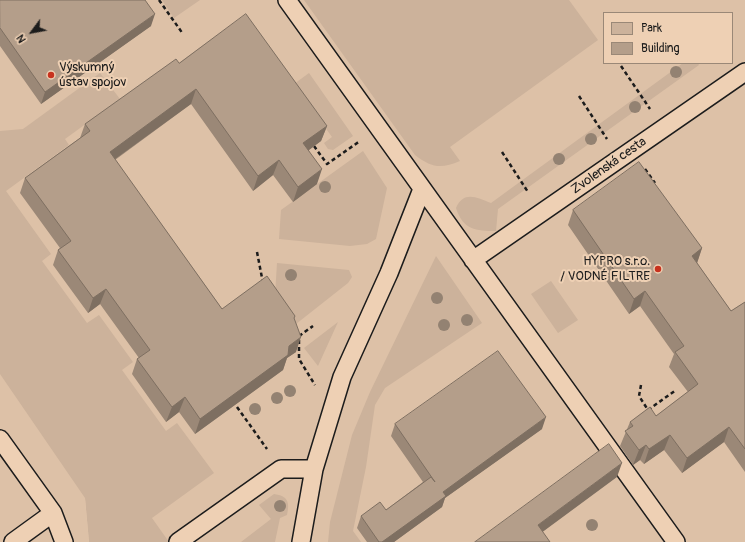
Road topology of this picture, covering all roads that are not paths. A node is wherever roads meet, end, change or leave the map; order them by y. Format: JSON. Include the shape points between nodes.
{"nodes":[{"id":1,"x":287,"y":0,"type":"edge"},
{"id":2,"x":745,"y":72,"type":"edge"},
{"id":3,"x":422,"y":189,"type":"junction"},
{"id":4,"x":473,"y":260,"type":"junction"},
{"id":5,"x":0,"y":439,"type":"edge"},
{"id":6,"x":314,"y":469,"type":"junction"},
{"id":7,"x":53,"y":513,"type":"junction"},
{"id":8,"x":13,"y":542,"type":"edge"},
{"id":9,"x":64,"y":542,"type":"edge"},
{"id":10,"x":178,"y":542,"type":"edge"},
{"id":11,"x":301,"y":542,"type":"edge"},
{"id":12,"x":676,"y":542,"type":"edge"}],
"edges":[{"from":1,"to":3,"type":"lane"},
{"from":2,"to":4,"type":"lane","name":"Zvolenská cesta"},
{"from":3,"to":4,"type":"lane"},
{"from":3,"to":6,"type":"lane","via":[[389,273],[342,377]]},
{"from":4,"to":12,"type":"lane"},
{"from":5,"to":7,"type":"lane"},
{"from":6,"to":10,"type":"lane","via":[[281,469]]},
{"from":6,"to":11,"type":"lane"},
{"from":7,"to":8,"type":"lane"},
{"from":7,"to":9,"type":"lane"}]}
